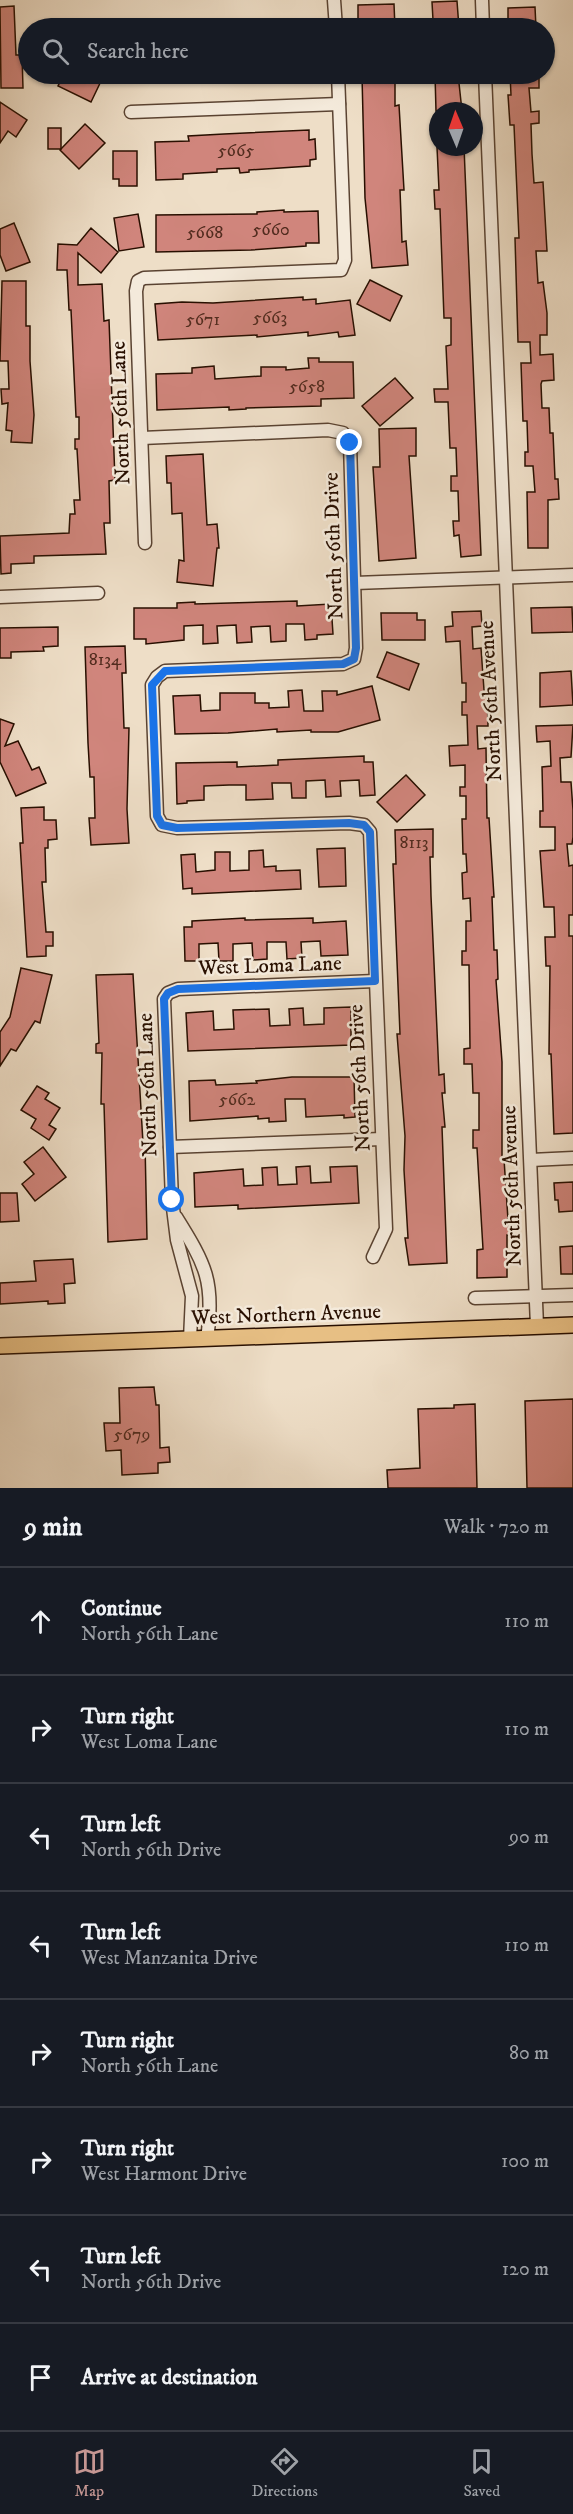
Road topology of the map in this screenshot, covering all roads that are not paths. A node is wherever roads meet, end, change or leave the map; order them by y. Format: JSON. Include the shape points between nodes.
{"nodes":[{"id":1,"x":334,"y":0,"type":"edge"},
{"id":2,"x":482,"y":0,"type":"edge"},
{"id":3,"x":335,"y":18,"type":"edge"},
{"id":4,"x":483,"y":18,"type":"edge"},
{"id":5,"x":338,"y":84,"type":"edge"},
{"id":6,"x":485,"y":84,"type":"edge"},
{"id":7,"x":339,"y":104,"type":"junction"},
{"id":8,"x":131,"y":112,"type":"dead end"},
{"id":9,"x":142,"y":438,"type":"junction"},
{"id":10,"x":145,"y":543,"type":"dead end"},
{"id":11,"x":573,"y":575,"type":"edge"},
{"id":12,"x":505,"y":578,"type":"junction"},
{"id":13,"x":354,"y":583,"type":"junction"},
{"id":14,"x":98,"y":593,"type":"dead end"},
{"id":15,"x":0,"y":597,"type":"edge"},
{"id":16,"x":375,"y":981,"type":"junction"},
{"id":17,"x":168,"y":993,"type":"joint"},
{"id":18,"x":382,"y":1139,"type":"junction"},
{"id":19,"x":170,"y":1147,"type":"junction"},
{"id":20,"x":573,"y":1158,"type":"edge"},
{"id":21,"x":531,"y":1160,"type":"junction"},
{"id":22,"x":174,"y":1214,"type":"junction"},
{"id":23,"x":373,"y":1257,"type":"dead end"},
{"id":24,"x":573,"y":1295,"type":"edge"},
{"id":25,"x":536,"y":1296,"type":"junction"},
{"id":26,"x":475,"y":1298,"type":"dead end"},
{"id":27,"x":573,"y":1325,"type":"edge"},
{"id":28,"x":537,"y":1326,"type":"junction"},
{"id":29,"x":207,"y":1339,"type":"junction"},
{"id":30,"x":190,"y":1340,"type":"junction"},
{"id":31,"x":0,"y":1346,"type":"edge"}],
"edges":[{"from":1,"to":3,"type":"street"},
{"from":2,"to":4,"type":"street"},
{"from":5,"to":7,"type":"street"},
{"from":6,"to":12,"type":"street","name":"North 56th Avenue"},
{"from":7,"to":8,"type":"street"},
{"from":7,"to":9,"type":"street","name":"North 56th Lane","via":[[345,260],[341,270],[138,281]]},
{"from":9,"to":10,"type":"street","name":"North 56th Lane"},
{"from":9,"to":13,"type":"street","name":"North 56th Drive","via":[[328,430],[343,433],[350,443]]},
{"from":11,"to":12,"type":"street"},
{"from":12,"to":13,"type":"street"},
{"from":12,"to":21,"type":"street","name":"North 56th Avenue"},
{"from":13,"to":16,"type":"street","name":"North 56th Drive","via":[[354,659],[343,664],[165,671],[157,677],[152,685],[157,816],[162,825],[177,828],[364,825],[370,832]]},
{"from":14,"to":15,"type":"street"},
{"from":16,"to":17,"type":"street","name":"West Loma Lane","via":[[178,989]]},
{"from":16,"to":18,"type":"street","name":"North 56th Drive"},
{"from":17,"to":19,"type":"street","name":"North 56th Lane","via":[[164,999]]},
{"from":18,"to":19,"type":"street"},
{"from":18,"to":23,"type":"street","name":"North 56th Drive","via":[[386,1229]]},
{"from":19,"to":22,"type":"street","name":"North 56th Lane"},
{"from":20,"to":21,"type":"street"},
{"from":21,"to":25,"type":"street","name":"North 56th Avenue"},
{"from":22,"to":29,"type":"street","name":"North 56th Lane","via":[[208,1274],[211,1310]]},
{"from":22,"to":30,"type":"street","name":"North 56th Lane","via":[[192,1296]]},
{"from":24,"to":25,"type":"street"},
{"from":25,"to":26,"type":"street"},
{"from":25,"to":28,"type":"street","name":"North 56th Avenue"},
{"from":27,"to":28,"type":"main road","name":"West Northern Avenue"},
{"from":28,"to":29,"type":"main road","name":"West Northern Avenue"},
{"from":29,"to":30,"type":"main road","name":"West Northern Avenue"},
{"from":30,"to":31,"type":"main road","name":"West Northern Avenue"}]}
